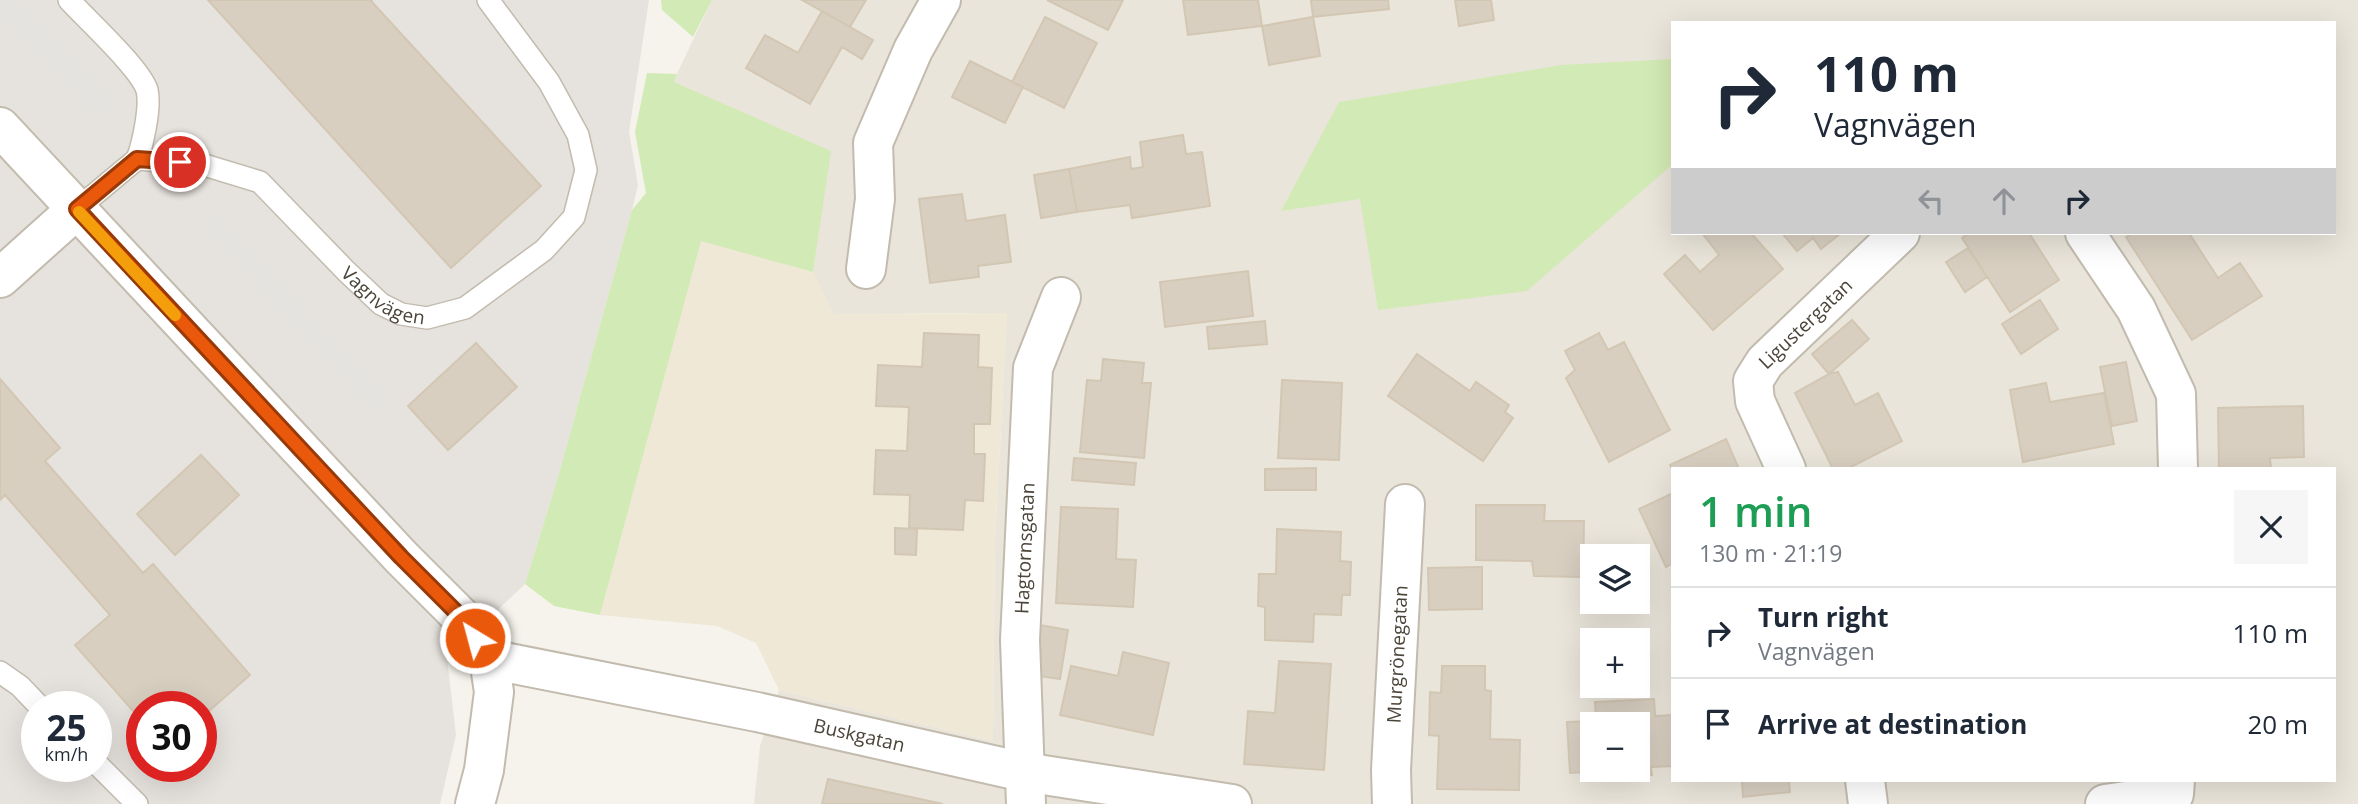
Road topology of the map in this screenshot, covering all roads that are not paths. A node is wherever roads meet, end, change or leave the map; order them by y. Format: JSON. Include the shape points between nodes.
{"nodes":[{"id":1,"x":69,"y":0,"type":"edge"},
{"id":2,"x":488,"y":0,"type":"edge"},
{"id":3,"x":941,"y":0,"type":"edge"},
{"id":4,"x":0,"y":127,"type":"edge"},
{"id":5,"x":137,"y":159,"type":"junction"},
{"id":6,"x":77,"y":209,"type":"junction"},
{"id":7,"x":1898,"y":235,"type":"edge"},
{"id":8,"x":2086,"y":235,"type":"edge"},
{"id":9,"x":866,"y":269,"type":"dead end"},
{"id":10,"x":0,"y":278,"type":"edge"},
{"id":11,"x":1061,"y":297,"type":"dead end"},
{"id":12,"x":1785,"y":467,"type":"edge"},
{"id":13,"x":2178,"y":467,"type":"edge"},
{"id":14,"x":1405,"y":504,"type":"dead end"},
{"id":15,"x":489,"y":659,"type":"junction"},
{"id":16,"x":0,"y":671,"type":"edge"},
{"id":17,"x":25,"y":691,"type":"edge"},
{"id":18,"x":112,"y":779,"type":"edge"},
{"id":19,"x":1864,"y":782,"type":"edge"},
{"id":20,"x":1025,"y":788,"type":"edge"},
{"id":21,"x":2175,"y":788,"type":"edge"},
{"id":22,"x":137,"y":804,"type":"edge"},
{"id":23,"x":475,"y":804,"type":"edge"},
{"id":24,"x":1232,"y":804,"type":"edge"},
{"id":25,"x":1392,"y":804,"type":"edge"},
{"id":26,"x":1868,"y":804,"type":"edge"},
{"id":27,"x":2105,"y":804,"type":"edge"}],
"edges":[{"from":1,"to":5,"type":"lane","via":[[134,69],[147,90]]},
{"from":2,"to":5,"type":"lane","name":"Vagnvägen","via":[[549,82],[578,135],[586,170],[573,217],[566,225],[544,250],[465,308],[428,318],[401,314],[363,288],[260,182],[201,164]]},
{"from":3,"to":9,"type":"street","via":[[913,50],[873,144],[875,199]]},
{"from":4,"to":6,"type":"street"},
{"from":5,"to":6,"type":"lane"},
{"from":6,"to":10,"type":"street"},
{"from":6,"to":15,"type":"street","via":[[461,617]]},
{"from":7,"to":12,"type":"street","name":"Ligustergatan","via":[[1765,362],[1753,381],[1755,401]]},
{"from":8,"to":13,"type":"street","via":[[2136,309],[2176,394]]},
{"from":11,"to":20,"type":"street","name":"Hagtornsgatan","via":[[1033,368],[1020,640]]},
{"from":14,"to":25,"type":"street","name":"Murgrönegatan"},
{"from":15,"to":20,"type":"street","name":"Buskgatan","via":[[757,712]]},
{"from":15,"to":23,"type":"street","via":[[494,692]]},
{"from":16,"to":17,"type":"lane"},
{"from":18,"to":22,"type":"lane"},
{"from":19,"to":26,"type":"street"},
{"from":20,"to":24,"type":"street","name":"Buskgatan"},
{"from":21,"to":27,"type":"street"}]}
